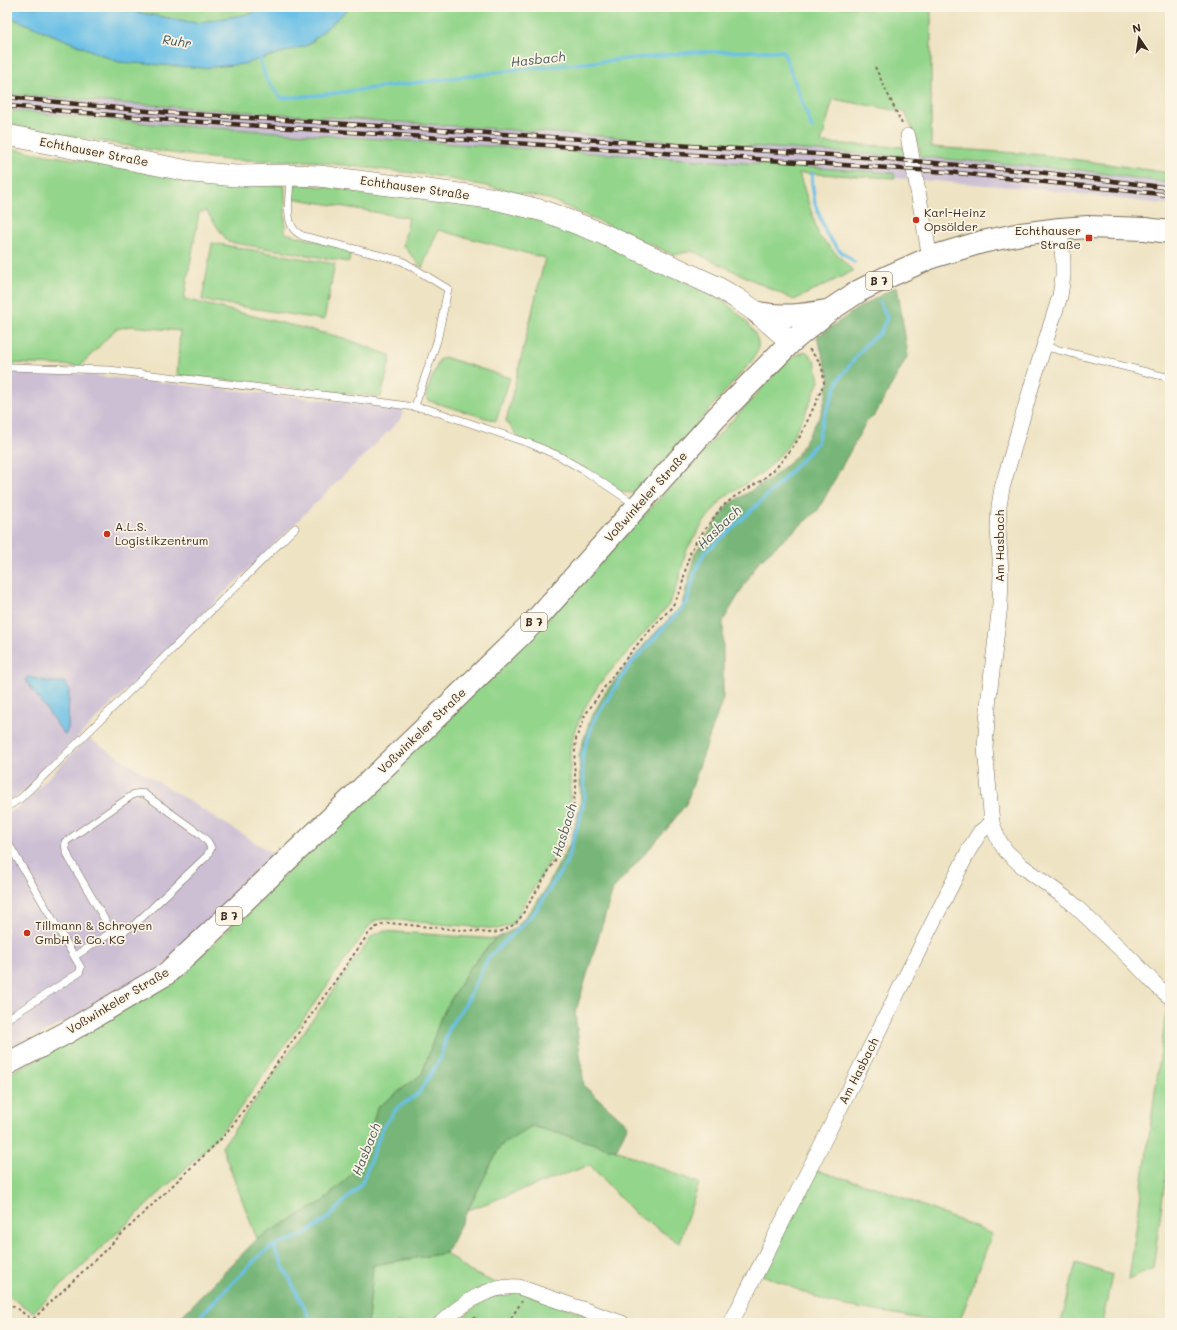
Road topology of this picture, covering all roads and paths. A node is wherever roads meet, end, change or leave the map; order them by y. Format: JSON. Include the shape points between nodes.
{"nodes":[{"id":1,"x":875,"y":67,"type":"dead end"},
{"id":2,"x":7,"y":135,"type":"edge"},
{"id":3,"x":908,"y":136,"type":"joint"},
{"id":4,"x":290,"y":175,"type":"junction"},
{"id":5,"x":1060,"y":229,"type":"junction"},
{"id":6,"x":1170,"y":232,"type":"edge"},
{"id":7,"x":932,"y":257,"type":"junction"},
{"id":8,"x":830,"y":310,"type":"junction"},
{"id":9,"x":758,"y":313,"type":"junction"},
{"id":10,"x":800,"y":345,"type":"junction"},
{"id":11,"x":1043,"y":346,"type":"junction"},
{"id":12,"x":7,"y":367,"type":"edge"},
{"id":13,"x":1170,"y":378,"type":"edge"},
{"id":14,"x":415,"y":406,"type":"junction"},
{"id":15,"x":638,"y":506,"type":"junction"},
{"id":16,"x":296,"y":528,"type":"dead end"},
{"id":17,"x":7,"y":807,"type":"edge"},
{"id":18,"x":992,"y":822,"type":"junction"},
{"id":19,"x":7,"y":841,"type":"edge"},
{"id":20,"x":10,"y":852,"type":"edge"},
{"id":21,"x":112,"y":932,"type":"junction"},
{"id":22,"x":75,"y":956,"type":"junction"},
{"id":23,"x":1170,"y":997,"type":"edge"},
{"id":24,"x":7,"y":1019,"type":"edge"},
{"id":25,"x":7,"y":1064,"type":"edge"},
{"id":26,"x":529,"y":1290,"type":"junction"},
{"id":27,"x":7,"y":1302,"type":"edge"},
{"id":28,"x":473,"y":1317,"type":"dead end"},
{"id":29,"x":590,"y":1318,"type":"edge"},
{"id":30,"x":33,"y":1320,"type":"junction"},
{"id":31,"x":29,"y":1323,"type":"edge"},
{"id":32,"x":442,"y":1323,"type":"edge"},
{"id":33,"x":483,"y":1323,"type":"edge"},
{"id":34,"x":508,"y":1323,"type":"edge"},
{"id":35,"x":622,"y":1323,"type":"edge"},
{"id":36,"x":731,"y":1323,"type":"edge"}],
"edges":[{"from":1,"to":3,"type":"path"},
{"from":2,"to":4,"type":"main road","name":"Echthauser Straße","via":[[193,172],[236,176]]},
{"from":3,"to":7,"type":"street"},
{"from":4,"to":9,"type":"main road","name":"Echthauser Straße","via":[[326,177],[490,198],[544,211],[595,230],[699,278]]},
{"from":4,"to":14,"type":"lane","via":[[289,215],[296,232],[402,262],[448,289],[437,341]]},
{"from":5,"to":6,"type":"main road","number":"B 7","via":[[1088,227]]},
{"from":5,"to":7,"type":"main road","number":"B 7","via":[[982,242]]},
{"from":5,"to":11,"type":"street","name":"Am Hasbach","via":[[1063,276],[1060,296]]},
{"from":7,"to":8,"type":"main road","number":"B 7","via":[[858,291]]},
{"from":8,"to":9,"type":"main road","via":[[784,317]]},
{"from":8,"to":10,"type":"main road","number":"B 7"},
{"from":9,"to":10,"type":"main road","name":"Echthauser Straße"},
{"from":10,"to":15,"type":"main road","name":"Voßwinkeler Straße","number":"B 7","via":[[716,418]]},
{"from":10,"to":30,"type":"path","via":[[820,362],[824,383],[801,435],[776,468],[721,508],[691,551],[675,603],[616,670],[585,715],[576,739],[574,807],[564,844],[519,920],[501,932],[491,933],[389,923],[374,928],[221,1139]]},
{"from":11,"to":13,"type":"lane"},
{"from":11,"to":18,"type":"street","name":"Am Hasbach","via":[[999,506],[1000,605],[985,748]]},
{"from":12,"to":14,"type":"lane","via":[[109,370]]},
{"from":14,"to":15,"type":"lane","via":[[531,444],[559,456]]},
{"from":15,"to":25,"type":"main road","name":"Voßwinkeler Straße","number":"B 7","via":[[534,622],[166,974],[66,1033]]},
{"from":16,"to":17,"type":"lane","via":[[21,798]]},
{"from":18,"to":23,"type":"street","name":"Am Hasbach","via":[[1006,851],[1071,902]]},
{"from":18,"to":36,"type":"street","name":"Am Hasbach","via":[[980,832],[969,850]]},
{"from":19,"to":20,"type":"lane"},
{"from":20,"to":22,"type":"lane"},
{"from":21,"to":21,"type":"lane","via":[[69,858],[65,842],[134,794],[143,793],[200,834],[211,848],[207,856],[133,926],[122,932]]},
{"from":21,"to":22,"type":"lane"},
{"from":22,"to":24,"type":"lane","via":[[81,968],[79,973]]},
{"from":26,"to":29,"type":"street"},
{"from":26,"to":32,"type":"street","via":[[509,1286],[487,1292],[463,1306]]},
{"from":26,"to":34,"type":"path"},
{"from":27,"to":30,"type":"path"},
{"from":28,"to":33,"type":"path"},
{"from":29,"to":35,"type":"street"},
{"from":30,"to":31,"type":"path"}]}
